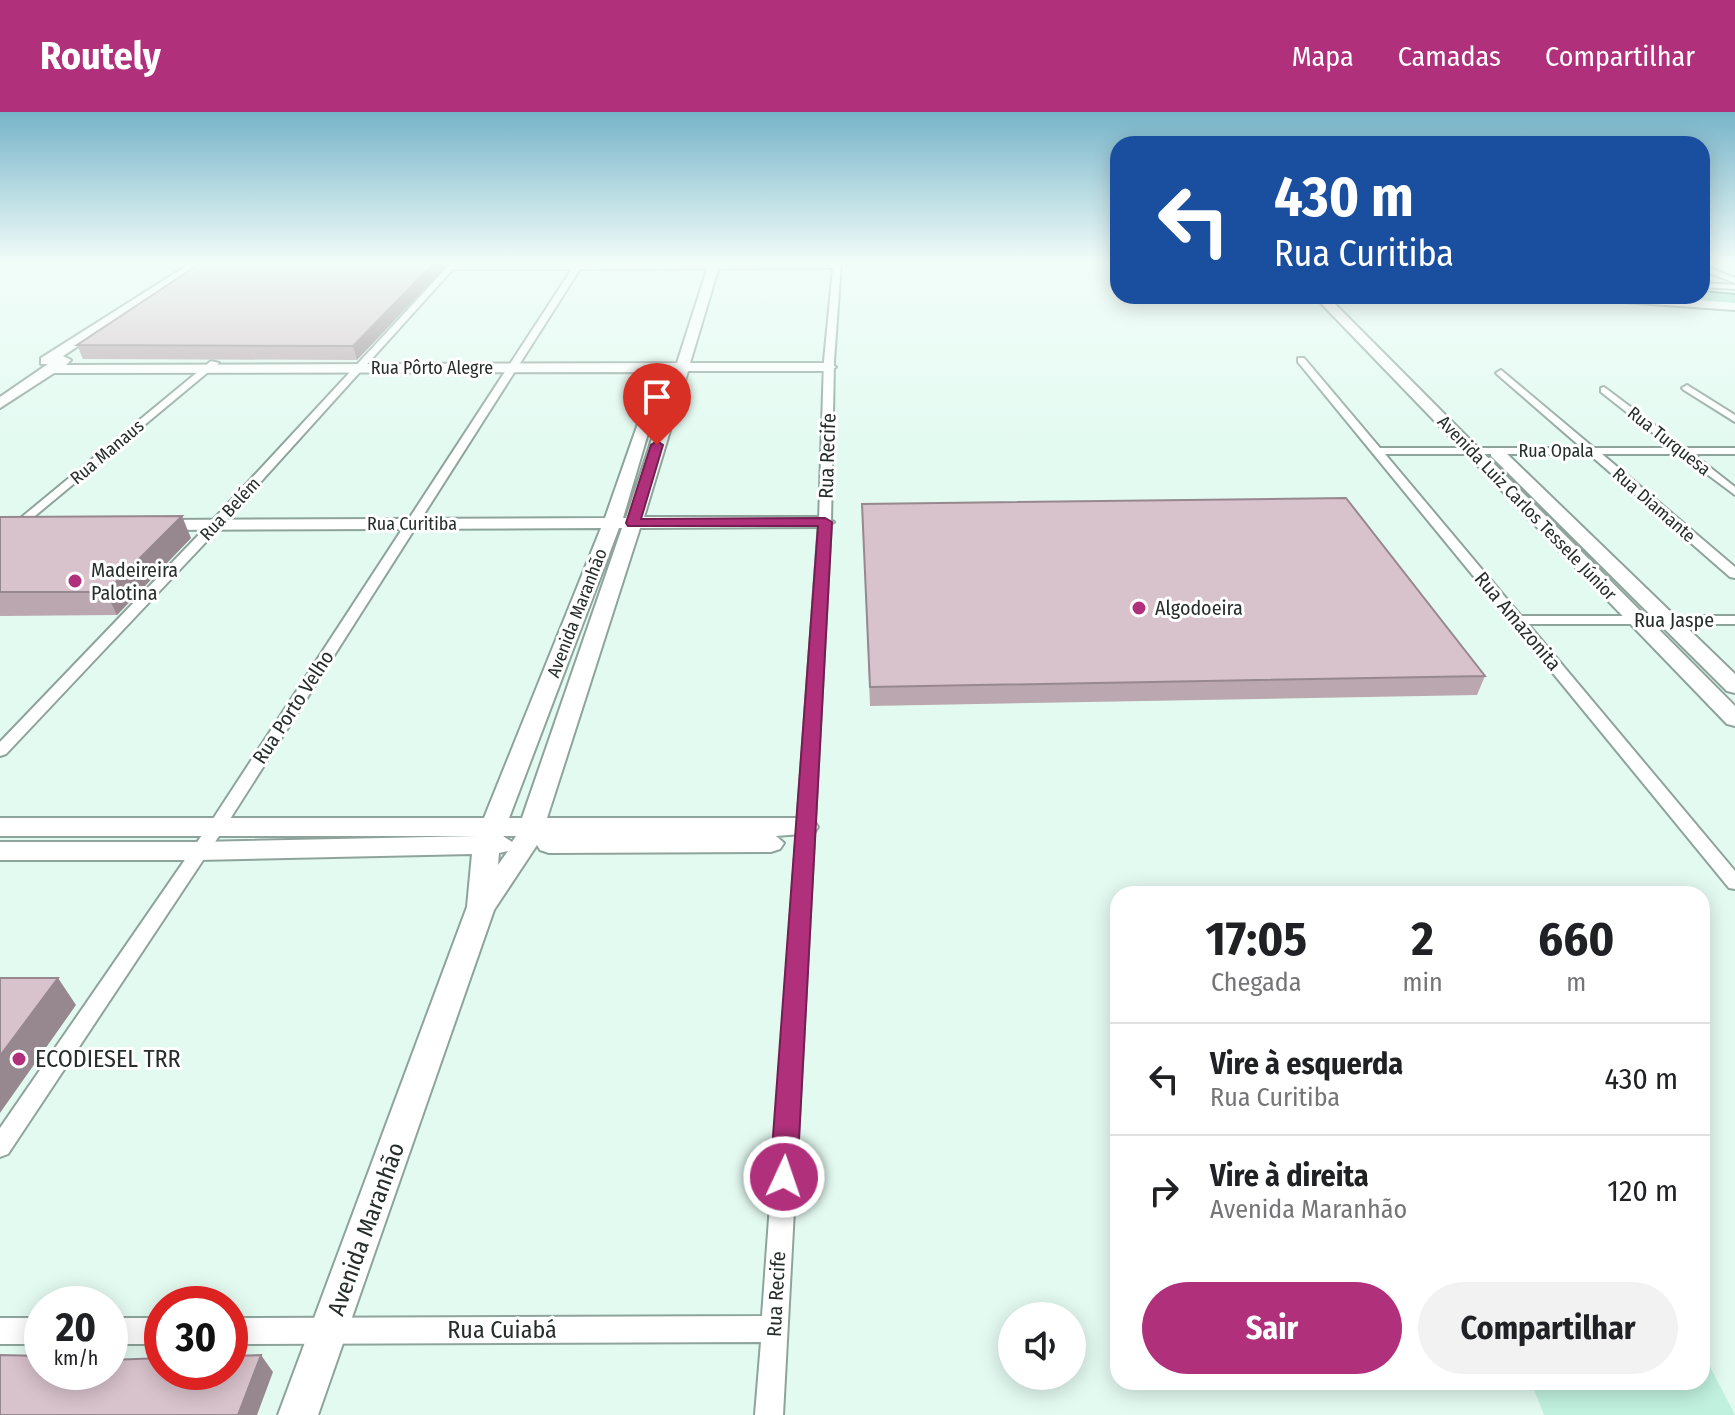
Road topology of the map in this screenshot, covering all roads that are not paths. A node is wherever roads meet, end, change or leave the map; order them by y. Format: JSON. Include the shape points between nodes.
{"nodes":[{"id":1,"x":110,"y":324,"type":"edge"},
{"id":2,"x":116,"y":324,"type":"edge"},
{"id":3,"x":400,"y":324,"type":"edge"},
{"id":4,"x":541,"y":324,"type":"edge"},
{"id":5,"x":687,"y":324,"type":"edge"},
{"id":6,"x":832,"y":324,"type":"edge"},
{"id":7,"x":1347,"y":324,"type":"edge"},
{"id":8,"x":1365,"y":324,"type":"edge"},
{"id":9,"x":1301,"y":360,"type":"dead end"},
{"id":10,"x":829,"y":364,"type":"junction"},
{"id":11,"x":363,"y":365,"type":"junction"},
{"id":12,"x":515,"y":365,"type":"junction"},
{"id":13,"x":672,"y":365,"type":"junction"},
{"id":14,"x":48,"y":366,"type":"junction"},
{"id":15,"x":210,"y":366,"type":"junction"},
{"id":16,"x":1501,"y":373,"type":"dead end"},
{"id":17,"x":1687,"y":388,"type":"dead end"},
{"id":18,"x":0,"y":390,"type":"edge"},
{"id":19,"x":1604,"y":390,"type":"dead end"},
{"id":20,"x":0,"y":404,"type":"edge"},
{"id":21,"x":1735,"y":419,"type":"edge"},
{"id":22,"x":1378,"y":451,"type":"junction"},
{"id":23,"x":1473,"y":451,"type":"junction"},
{"id":24,"x":1495,"y":451,"type":"junction"},
{"id":25,"x":1592,"y":451,"type":"junction"},
{"id":26,"x":1679,"y":451,"type":"junction"},
{"id":27,"x":1735,"y":451,"type":"edge"},
{"id":28,"x":1735,"y":492,"type":"edge"},
{"id":29,"x":824,"y":526,"type":"junction"},
{"id":30,"x":610,"y":527,"type":"junction"},
{"id":31,"x":632,"y":527,"type":"junction"},
{"id":32,"x":409,"y":528,"type":"junction"},
{"id":33,"x":143,"y":529,"type":"edge"},
{"id":34,"x":212,"y":529,"type":"junction"},
{"id":35,"x":44,"y":530,"type":"edge"},
{"id":36,"x":5,"y":532,"type":"edge"},
{"id":37,"x":1735,"y":574,"type":"edge"},
{"id":38,"x":1518,"y":620,"type":"junction"},
{"id":39,"x":1637,"y":620,"type":"junction"},
{"id":40,"x":1668,"y":620,"type":"junction"},
{"id":41,"x":1735,"y":620,"type":"edge"},
{"id":42,"x":1735,"y":686,"type":"edge"},
{"id":43,"x":1735,"y":719,"type":"edge"},
{"id":44,"x":0,"y":751,"type":"edge"},
{"id":45,"x":217,"y":826,"type":"junction"},
{"id":46,"x":0,"y":827,"type":"edge"},
{"id":47,"x":490,"y":835,"type":"junction"},
{"id":48,"x":804,"y":835,"type":"junction"},
{"id":49,"x":536,"y":838,"type":"junction"},
{"id":50,"x":0,"y":851,"type":"edge"},
{"id":51,"x":199,"y":851,"type":"junction"},
{"id":52,"x":1735,"y":883,"type":"edge"},
{"id":53,"x":481,"y":907,"type":"junction"},
{"id":54,"x":0,"y":1147,"type":"edge"},
{"id":55,"x":774,"y":1329,"type":"junction"},
{"id":56,"x":0,"y":1331,"type":"edge"},
{"id":57,"x":24,"y":1331,"type":"edge"},
{"id":58,"x":248,"y":1331,"type":"edge"},
{"id":59,"x":329,"y":1331,"type":"junction"},
{"id":60,"x":298,"y":1415,"type":"edge"},
{"id":61,"x":769,"y":1415,"type":"edge"}],
"edges":[{"from":1,"to":14,"type":"street"},
{"from":2,"to":14,"type":"street"},
{"from":3,"to":11,"type":"street","name":"Rua Belém"},
{"from":4,"to":12,"type":"street","name":"Rua Porto Velho"},
{"from":5,"to":13,"type":"street","name":"Avenida Maranhão"},
{"from":6,"to":10,"type":"street","name":"Rua Recife"},
{"from":7,"to":23,"type":"street","name":"Avenida Luiz Carlos Tessele Júnior"},
{"from":8,"to":24,"type":"street","name":"Avenida Luiz Carlos Tessele Júnior"},
{"from":9,"to":22,"type":"street","name":"Rua Amazonita"},
{"from":10,"to":13,"type":"street","name":"Rua Pôrto Alegre"},
{"from":10,"to":29,"type":"street","name":"Rua Recife"},
{"from":11,"to":12,"type":"street","name":"Rua Pôrto Alegre"},
{"from":11,"to":15,"type":"street","name":"Rua Pôrto Alegre"},
{"from":11,"to":34,"type":"street","name":"Rua Belém"},
{"from":12,"to":13,"type":"street","name":"Rua Pôrto Alegre"},
{"from":12,"to":32,"type":"street","name":"Rua Porto Velho"},
{"from":13,"to":30,"type":"street","name":"Avenida Maranhão"},
{"from":13,"to":31,"type":"street","name":"Avenida Maranhão"},
{"from":14,"to":15,"type":"street","name":"Rua Pôrto Alegre"},
{"from":14,"to":18,"type":"street"},
{"from":14,"to":20,"type":"street"},
{"from":15,"to":36,"type":"street","name":"Rua Manaus"},
{"from":16,"to":25,"type":"street","name":"Rua Diamante"},
{"from":17,"to":21,"type":"street"},
{"from":19,"to":26,"type":"street","name":"Rua Turquesa"},
{"from":22,"to":23,"type":"street","name":"Rua Opala"},
{"from":22,"to":38,"type":"street","name":"Rua Amazonita"},
{"from":23,"to":24,"type":"street","name":"Rua Opala"},
{"from":23,"to":39,"type":"street","name":"Avenida Luiz Carlos Tessele Júnior"},
{"from":24,"to":25,"type":"street","name":"Rua Opala"},
{"from":24,"to":40,"type":"street","name":"Avenida Luiz Carlos Tessele Júnior"},
{"from":25,"to":26,"type":"street","name":"Rua Opala"},
{"from":25,"to":37,"type":"street","name":"Rua Diamante"},
{"from":26,"to":27,"type":"street","name":"Rua Opala"},
{"from":26,"to":28,"type":"street","name":"Rua Turquesa"},
{"from":29,"to":31,"type":"street","name":"Rua Curitiba"},
{"from":29,"to":48,"type":"street","name":"Rua Recife"},
{"from":30,"to":31,"type":"street","name":"Rua Curitiba"},
{"from":30,"to":32,"type":"street","name":"Rua Curitiba"},
{"from":30,"to":47,"type":"street","name":"Avenida Maranhão"},
{"from":31,"to":49,"type":"street","name":"Avenida Maranhão"},
{"from":32,"to":34,"type":"street","name":"Rua Curitiba"},
{"from":32,"to":45,"type":"street","name":"Rua Porto Velho"},
{"from":33,"to":34,"type":"street","name":"Rua Curitiba"},
{"from":34,"to":44,"type":"street","name":"Rua Belém"},
{"from":35,"to":36,"type":"street"},
{"from":38,"to":39,"type":"street","name":"Rua Jaspe"},
{"from":38,"to":52,"type":"street","name":"Rua Amazonita"},
{"from":39,"to":40,"type":"street","name":"Rua Jaspe"},
{"from":39,"to":43,"type":"street","name":"Avenida Luiz Carlos Tessele Júnior"},
{"from":40,"to":41,"type":"street","name":"Rua Jaspe"},
{"from":40,"to":42,"type":"street","name":"Avenida Luiz Carlos Tessele Júnior"},
{"from":45,"to":46,"type":"street"},
{"from":45,"to":47,"type":"street"},
{"from":45,"to":51,"type":"street","name":"Rua Porto Velho"},
{"from":47,"to":49,"type":"street"},
{"from":47,"to":51,"type":"street"},
{"from":47,"to":53,"type":"street","name":"Avenida Maranhão"},
{"from":48,"to":49,"type":"street"},
{"from":48,"to":55,"type":"street","name":"Rua Recife"},
{"from":49,"to":53,"type":"street","name":"Avenida Maranhão"},
{"from":50,"to":51,"type":"street"},
{"from":51,"to":54,"type":"street","name":"Rua Porto Velho"},
{"from":53,"to":59,"type":"street","name":"Avenida Maranhão"},
{"from":55,"to":59,"type":"street","name":"Rua Cuiabá"},
{"from":55,"to":61,"type":"street","name":"Rua Recife"},
{"from":56,"to":57,"type":"street"},
{"from":58,"to":59,"type":"street","name":"Rua Cuiabá"},
{"from":59,"to":60,"type":"street","name":"Avenida Maranhão"}]}
